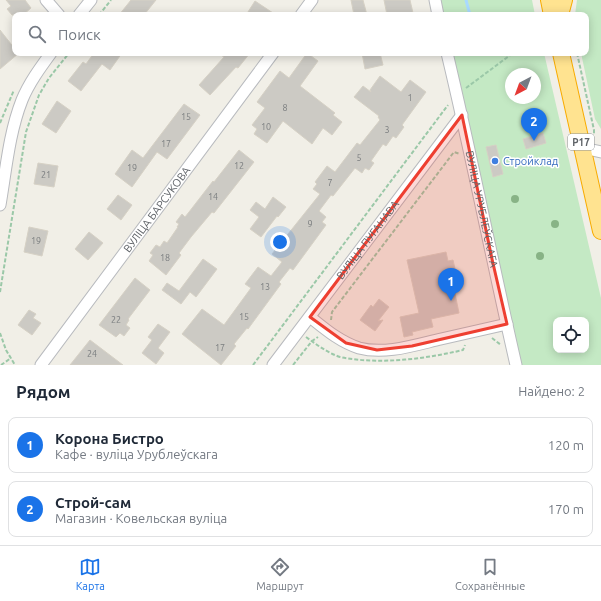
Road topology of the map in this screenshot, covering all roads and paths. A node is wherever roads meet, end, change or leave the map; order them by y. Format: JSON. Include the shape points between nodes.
{"nodes":[{"id":1,"x":46,"y":0,"type":"edge"},
{"id":2,"x":91,"y":0,"type":"edge"},
{"id":3,"x":111,"y":0,"type":"edge"},
{"id":4,"x":312,"y":0,"type":"edge"},
{"id":5,"x":435,"y":0,"type":"edge"},
{"id":6,"x":548,"y":0,"type":"edge"},
{"id":7,"x":564,"y":0,"type":"edge"},
{"id":8,"x":56,"y":12,"type":"edge"},
{"id":9,"x":81,"y":12,"type":"edge"},
{"id":10,"x":101,"y":12,"type":"edge"},
{"id":11,"x":303,"y":12,"type":"edge"},
{"id":12,"x":437,"y":12,"type":"edge"},
{"id":13,"x":551,"y":12,"type":"edge"},
{"id":14,"x":561,"y":12,"type":"edge"},
{"id":15,"x":49,"y":56,"type":"edge"},
{"id":16,"x":67,"y":56,"type":"edge"},
{"id":17,"x":271,"y":56,"type":"edge"},
{"id":18,"x":448,"y":56,"type":"edge"},
{"id":19,"x":509,"y":56,"type":"edge"},
{"id":20,"x":562,"y":56,"type":"edge"},
{"id":21,"x":457,"y":95,"type":"junction"},
{"id":22,"x":462,"y":115,"type":"junction"},
{"id":23,"x":583,"y":148,"type":"junction"},
{"id":24,"x":601,"y":152,"type":"edge"},
{"id":25,"x":470,"y":153,"type":"junction"},
{"id":26,"x":0,"y":205,"type":"edge"},
{"id":27,"x":601,"y":231,"type":"edge"},
{"id":28,"x":0,"y":292,"type":"edge"},
{"id":29,"x":310,"y":317,"type":"junction"},
{"id":30,"x":507,"y":324,"type":"junction"},
{"id":31,"x":326,"y":329,"type":"junction"},
{"id":32,"x":0,"y":333,"type":"edge"},
{"id":33,"x":10,"y":358,"type":"junction"},
{"id":34,"x":1,"y":365,"type":"edge"},
{"id":35,"x":15,"y":365,"type":"edge"},
{"id":36,"x":40,"y":365,"type":"edge"},
{"id":37,"x":253,"y":365,"type":"edge"},
{"id":38,"x":273,"y":365,"type":"edge"},
{"id":39,"x":293,"y":365,"type":"edge"},
{"id":40,"x":516,"y":365,"type":"edge"}],
"edges":[{"from":1,"to":8,"type":"street"},
{"from":2,"to":9,"type":"street"},
{"from":3,"to":10,"type":"path"},
{"from":4,"to":11,"type":"street"},
{"from":5,"to":12,"type":"street"},
{"from":6,"to":13,"type":"highway"},
{"from":7,"to":14,"type":"highway"},
{"from":15,"to":26,"type":"street","via":[[28,88],[17,115]]},
{"from":16,"to":28,"type":"path","via":[[42,91],[28,126]]},
{"from":17,"to":36,"type":"street","name":"ВУЛІЦА БАРСУКОВА"},
{"from":18,"to":21,"type":"street","name":"ВУЛІЦА УРУБЛЕЎСКАГА"},
{"from":19,"to":21,"type":"path"},
{"from":20,"to":23,"type":"highway","number":"Р17"},
{"from":21,"to":22,"type":"street","name":"ВУЛІЦА УРУБЛЕЎСКАГА"},
{"from":21,"to":37,"type":"path"},
{"from":22,"to":25,"type":"street","name":"ВУЛІЦА УРУБЛЕЎСКАГА"},
{"from":22,"to":29,"type":"street","name":"ВУЛІЦА ПУГАНАВА"},
{"from":23,"to":24,"type":"street"},
{"from":23,"to":27,"type":"highway","number":"Р17"},
{"from":25,"to":30,"type":"street","name":"ВУЛІЦА УРУБЛЕЎСКАГА"},
{"from":25,"to":31,"type":"path","via":[[454,152],[332,312],[331,322]]},
{"from":29,"to":31,"type":"street"},
{"from":29,"to":38,"type":"street","name":"ВУЛІЦА ПУГАНАВА"},
{"from":30,"to":31,"type":"street","via":[[412,346],[377,350],[353,346]]},
{"from":30,"to":40,"type":"street","name":"ВУЛІЦА УРУБЛЕЎСКАГА"},
{"from":31,"to":39,"type":"path","via":[[321,336],[312,341]]},
{"from":32,"to":33,"type":"path"},
{"from":33,"to":34,"type":"path"},
{"from":33,"to":35,"type":"path"}]}
